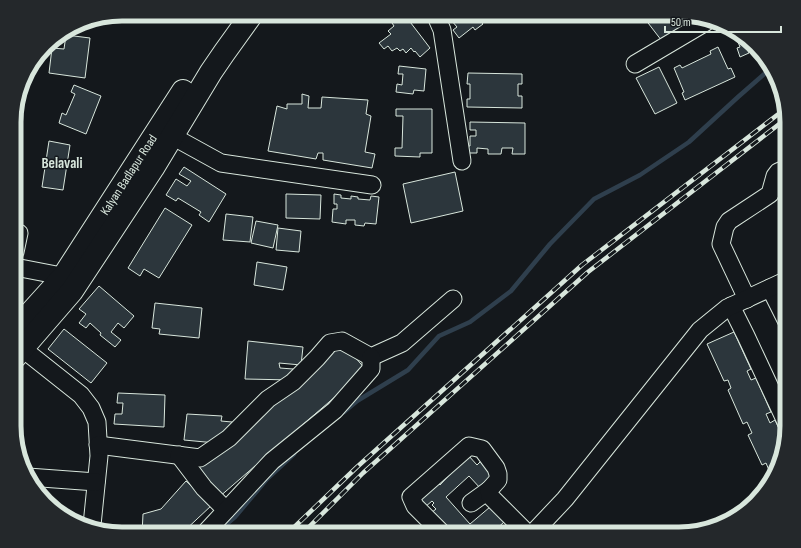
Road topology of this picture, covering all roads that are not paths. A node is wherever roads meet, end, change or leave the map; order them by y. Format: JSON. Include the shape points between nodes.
{"nodes":[{"id":1,"x":231,"y":21,"type":"edge"},
{"id":2,"x":245,"y":21,"type":"edge"},
{"id":3,"x":438,"y":21,"type":"edge"},
{"id":4,"x":703,"y":24,"type":"edge"},
{"id":5,"x":219,"y":49,"type":"junction"},
{"id":6,"x":635,"y":64,"type":"dead end"},
{"id":7,"x":163,"y":136,"type":"junction"},
{"id":8,"x":462,"y":161,"type":"dead end"},
{"id":9,"x":780,"y":171,"type":"edge"},
{"id":10,"x":372,"y":185,"type":"dead end"},
{"id":11,"x":21,"y":268,"type":"edge"},
{"id":12,"x":71,"y":278,"type":"junction"},
{"id":13,"x":780,"y":283,"type":"edge"},
{"id":14,"x":770,"y":288,"type":"junction"},
{"id":15,"x":453,"y":299,"type":"dead end"},
{"id":16,"x":747,"y":299,"type":"junction"},
{"id":17,"x":731,"y":306,"type":"junction"},
{"id":18,"x":780,"y":308,"type":"edge"},
{"id":19,"x":21,"y":343,"type":"edge"},
{"id":20,"x":21,"y":353,"type":"edge"},
{"id":21,"x":371,"y":357,"type":"junction"},
{"id":22,"x":780,"y":409,"type":"edge"},
{"id":23,"x":98,"y":446,"type":"junction"},
{"id":24,"x":179,"y":455,"type":"junction"},
{"id":25,"x":36,"y":477,"type":"edge"},
{"id":26,"x":96,"y":482,"type":"junction"},
{"id":27,"x":489,"y":490,"type":"junction"},
{"id":28,"x":471,"y":503,"type":"dead end"},
{"id":29,"x":226,"y":510,"type":"junction"},
{"id":30,"x":92,"y":523,"type":"edge"},
{"id":31,"x":210,"y":527,"type":"edge"},
{"id":32,"x":436,"y":527,"type":"edge"},
{"id":33,"x":521,"y":527,"type":"edge"},
{"id":34,"x":539,"y":527,"type":"edge"}],
"edges":[{"from":1,"to":5,"type":"main road","name":"Kalyan Badlapur Road"},
{"from":2,"to":5,"type":"main road"},
{"from":3,"to":8,"type":"street","via":[[442,30]]},
{"from":4,"to":6,"type":"street"},
{"from":5,"to":7,"type":"main road","name":"Kalyan Badlapur Road"},
{"from":7,"to":10,"type":"street","via":[[222,163]]},
{"from":7,"to":12,"type":"main road","name":"Kalyan Badlapur Road"},
{"from":9,"to":16,"type":"street","via":[[775,176],[770,194],[725,226],[721,244]]},
{"from":11,"to":12,"type":"street"},
{"from":12,"to":19,"type":"main road","name":"Kalyan Badlapur Road"},
{"from":13,"to":14,"type":"street"},
{"from":14,"to":16,"type":"street"},
{"from":14,"to":18,"type":"street"},
{"from":15,"to":21,"type":"street","via":[[402,343]]},
{"from":16,"to":17,"type":"street"},
{"from":17,"to":22,"type":"street"},
{"from":17,"to":34,"type":"street","via":[[700,330],[564,500]]},
{"from":20,"to":23,"type":"street","via":[[80,395],[91,408],[97,422]]},
{"from":21,"to":24,"type":"street","via":[[342,341],[330,343],[293,382],[268,399],[228,438],[200,458]]},
{"from":21,"to":29,"type":"street","via":[[371,369],[334,410],[272,461]]},
{"from":23,"to":24,"type":"street"},
{"from":23,"to":26,"type":"street"},
{"from":24,"to":29,"type":"street","via":[[204,488]]},
{"from":25,"to":26,"type":"street"},
{"from":26,"to":30,"type":"street"},
{"from":27,"to":28,"type":"street"},
{"from":27,"to":32,"type":"street","via":[[498,480],[496,468],[482,449],[469,446],[411,497],[415,506]]},
{"from":27,"to":33,"type":"street","via":[[490,496]]},
{"from":29,"to":31,"type":"street"}]}
